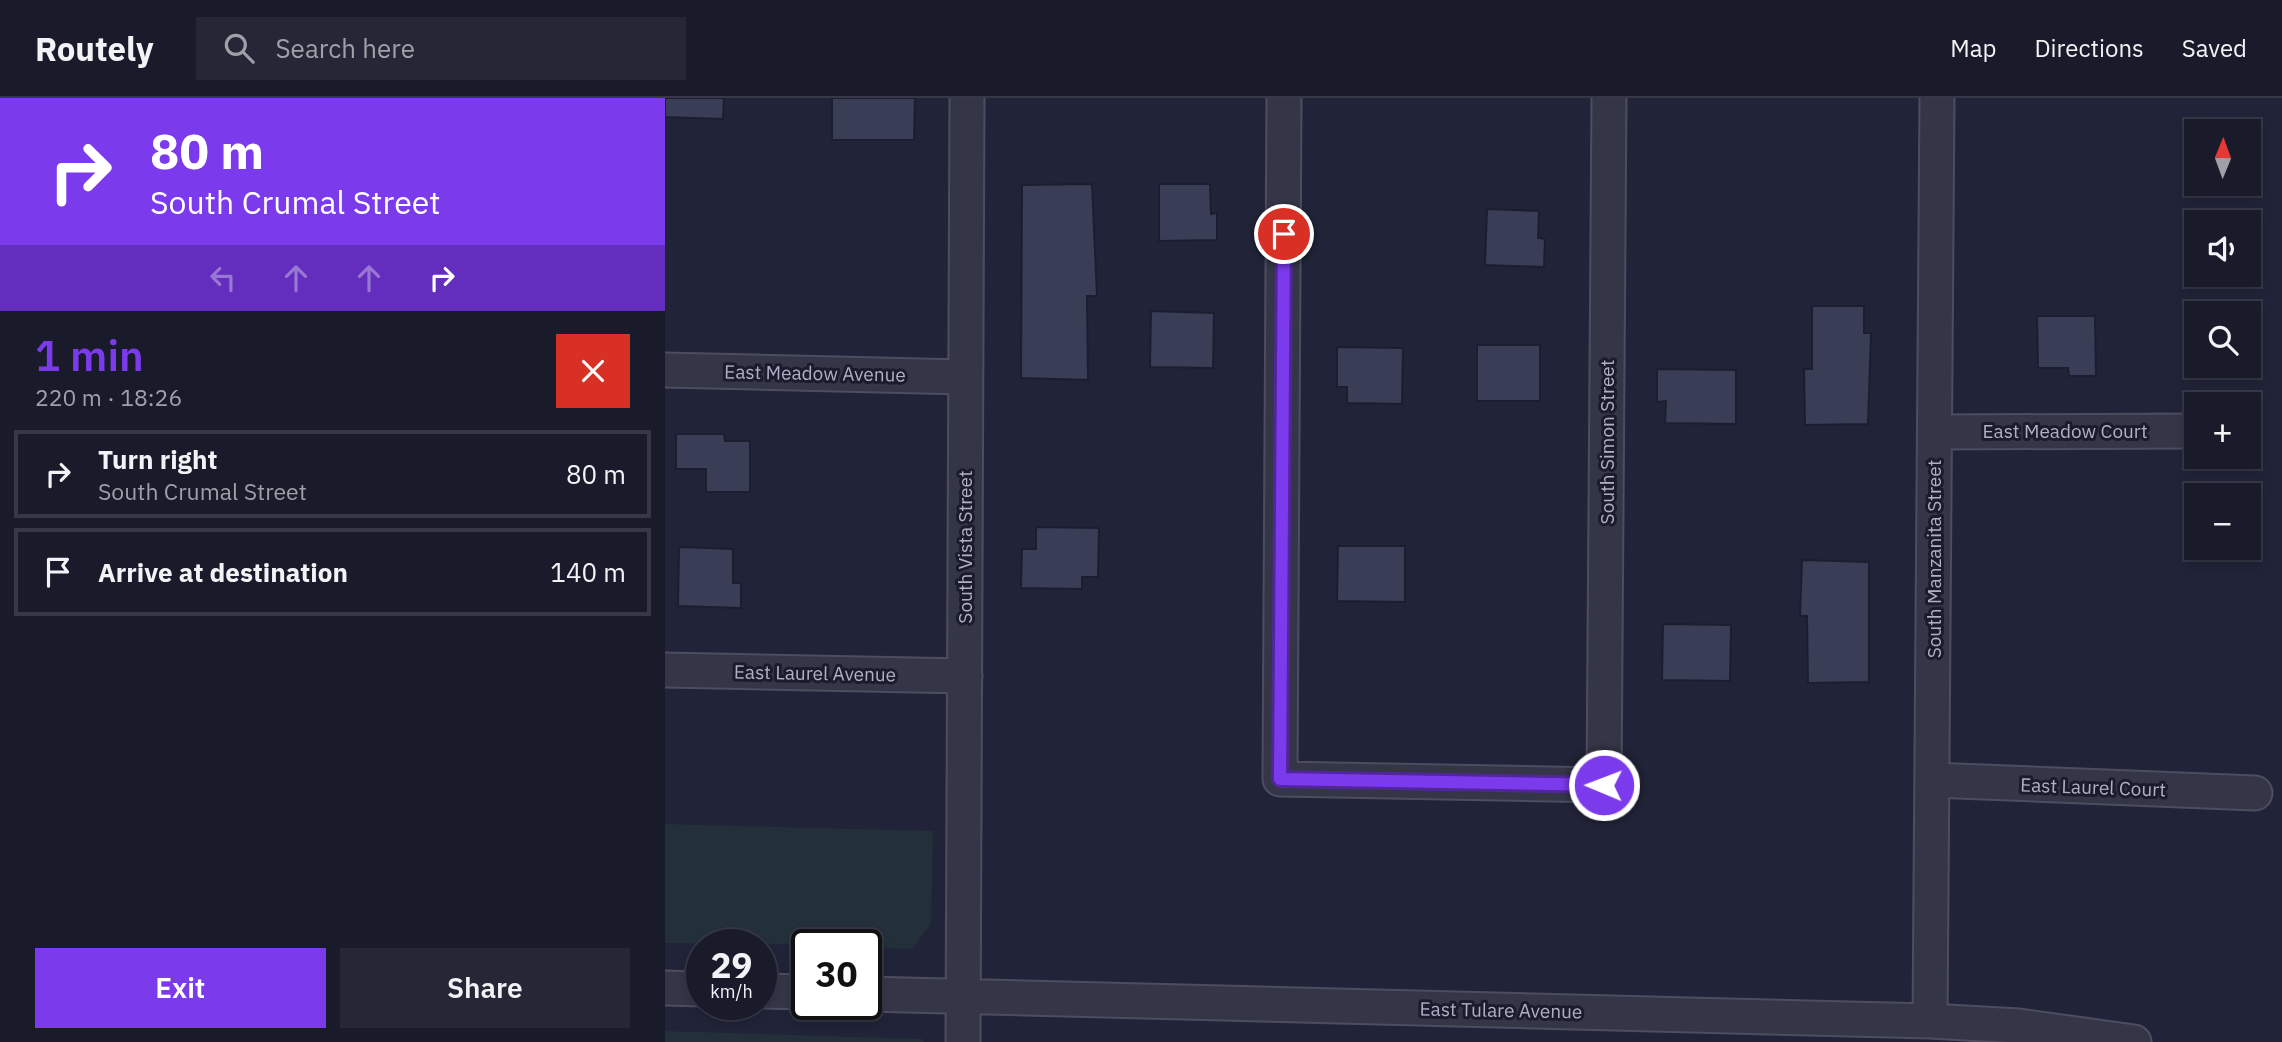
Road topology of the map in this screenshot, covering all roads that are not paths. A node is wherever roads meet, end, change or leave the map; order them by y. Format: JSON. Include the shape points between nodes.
{"nodes":[{"id":1,"x":967,"y":98,"type":"edge"},
{"id":2,"x":1285,"y":98,"type":"edge"},
{"id":3,"x":1609,"y":98,"type":"edge"},
{"id":4,"x":1937,"y":98,"type":"edge"},
{"id":5,"x":665,"y":370,"type":"edge"},
{"id":6,"x":964,"y":377,"type":"junction"},
{"id":7,"x":2184,"y":431,"type":"edge"},
{"id":8,"x":1935,"y":432,"type":"junction"},
{"id":9,"x":665,"y":670,"type":"edge"},
{"id":10,"x":965,"y":676,"type":"junction"},
{"id":11,"x":1932,"y":780,"type":"junction"},
{"id":12,"x":2255,"y":793,"type":"dead end"},
{"id":13,"x":665,"y":988,"type":"edge"},
{"id":14,"x":686,"y":989,"type":"edge"},
{"id":15,"x":882,"y":994,"type":"edge"},
{"id":16,"x":963,"y":996,"type":"junction"},
{"id":17,"x":1930,"y":1021,"type":"junction"},
{"id":18,"x":963,"y":1042,"type":"edge"},
{"id":19,"x":2134,"y":1042,"type":"edge"}],
"edges":[{"from":1,"to":6,"type":"street","name":"South Vista Street"},
{"from":2,"to":3,"type":"street","name":"South Simon Street","via":[[1280,779],[1604,785]]},
{"from":4,"to":8,"type":"street","name":"South Manzanita Street"},
{"from":5,"to":6,"type":"street","name":"East Meadow Avenue"},
{"from":6,"to":10,"type":"street","name":"South Vista Street"},
{"from":7,"to":8,"type":"street","name":"East Meadow Court"},
{"from":8,"to":11,"type":"street","name":"South Manzanita Street"},
{"from":9,"to":10,"type":"street","name":"East Laurel Avenue"},
{"from":10,"to":16,"type":"street","name":"South Vista Street"},
{"from":11,"to":12,"type":"street","name":"East Laurel Court"},
{"from":11,"to":17,"type":"street","name":"South Manzanita Street"},
{"from":13,"to":14,"type":"street"},
{"from":15,"to":16,"type":"street","name":"East Tulare Avenue"},
{"from":16,"to":17,"type":"street","name":"East Tulare Avenue"},
{"from":16,"to":18,"type":"street","name":"South Vista Street"},
{"from":17,"to":19,"type":"street","name":"East Tulare Avenue","via":[[2019,1026]]}]}
